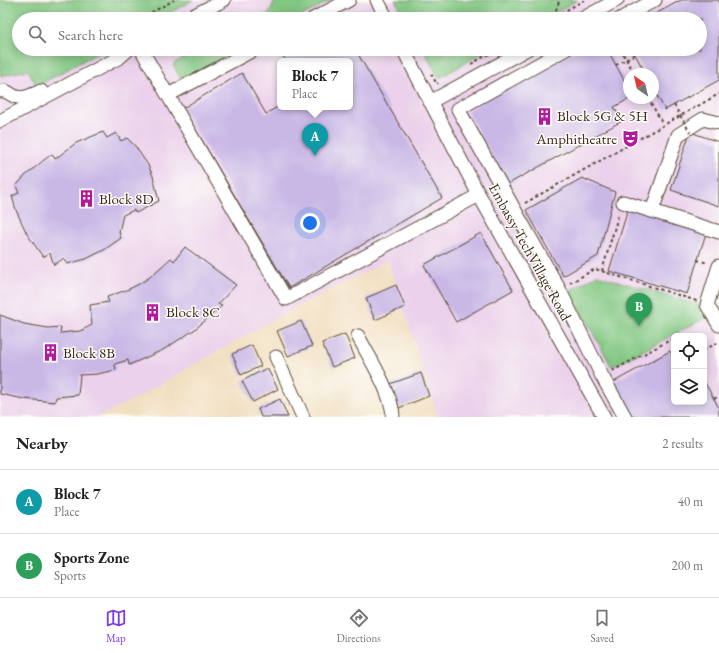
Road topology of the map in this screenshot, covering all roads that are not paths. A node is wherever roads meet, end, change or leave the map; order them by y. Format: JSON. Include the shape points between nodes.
{"nodes":[{"id":1,"x":224,"y":0,"type":"edge"},
{"id":2,"x":349,"y":0,"type":"edge"},
{"id":3,"x":377,"y":0,"type":"edge"},
{"id":4,"x":617,"y":0,"type":"edge"},
{"id":5,"x":655,"y":0,"type":"edge"},
{"id":6,"x":201,"y":12,"type":"edge"},
{"id":7,"x":326,"y":12,"type":"edge"},
{"id":8,"x":383,"y":12,"type":"edge"},
{"id":9,"x":595,"y":12,"type":"edge"},
{"id":10,"x":633,"y":12,"type":"edge"},
{"id":11,"x":114,"y":56,"type":"edge"},
{"id":12,"x":121,"y":56,"type":"edge"},
{"id":13,"x":145,"y":56,"type":"edge"},
{"id":14,"x":242,"y":56,"type":"edge"},
{"id":15,"x":406,"y":56,"type":"edge"},
{"id":16,"x":514,"y":56,"type":"edge"},
{"id":17,"x":553,"y":56,"type":"edge"},
{"id":18,"x":0,"y":91,"type":"edge"},
{"id":19,"x":168,"y":95,"type":"junction"},
{"id":20,"x":430,"y":102,"type":"junction"},
{"id":21,"x":0,"y":121,"type":"edge"},
{"id":22,"x":719,"y":123,"type":"edge"},
{"id":23,"x":479,"y":195,"type":"junction"},
{"id":24,"x":623,"y":202,"type":"road end"},
{"id":25,"x":652,"y":211,"type":"junction"},
{"id":26,"x":719,"y":232,"type":"edge"},
{"id":27,"x":719,"y":266,"type":"edge"},
{"id":28,"x":719,"y":324,"type":"edge"},
{"id":29,"x":358,"y":336,"type":"dead end"},
{"id":30,"x":276,"y":357,"type":"dead end"},
{"id":31,"x":303,"y":417,"type":"edge"},
{"id":32,"x":392,"y":417,"type":"edge"},
{"id":33,"x":604,"y":417,"type":"edge"},
{"id":34,"x":625,"y":417,"type":"edge"}],
"edges":[{"from":1,"to":6,"type":"street"},
{"from":2,"to":7,"type":"street"},
{"from":3,"to":8,"type":"street"},
{"from":4,"to":9,"type":"street"},
{"from":5,"to":10,"type":"street"},
{"from":11,"to":18,"type":"street","via":[[27,98]]},
{"from":12,"to":21,"type":"street"},
{"from":13,"to":19,"type":"street"},
{"from":14,"to":19,"type":"street"},
{"from":15,"to":20,"type":"street","name":"Embassy TechVillage Road"},
{"from":16,"to":20,"type":"street"},
{"from":17,"to":34,"type":"street","via":[[458,108],[559,289]]},
{"from":19,"to":23,"type":"street","via":[[286,299]]},
{"from":20,"to":23,"type":"street","name":"Embassy TechVillage Road"},
{"from":22,"to":25,"type":"street","via":[[703,119],[678,136]]},
{"from":23,"to":33,"type":"street","name":"Embassy TechVillage Road"},
{"from":24,"to":25,"type":"street"},
{"from":25,"to":26,"type":"street"},
{"from":27,"to":28,"type":"street","via":[[707,305]]},
{"from":29,"to":32,"type":"street","via":[[385,388],[393,409]]},
{"from":30,"to":31,"type":"street"}]}
